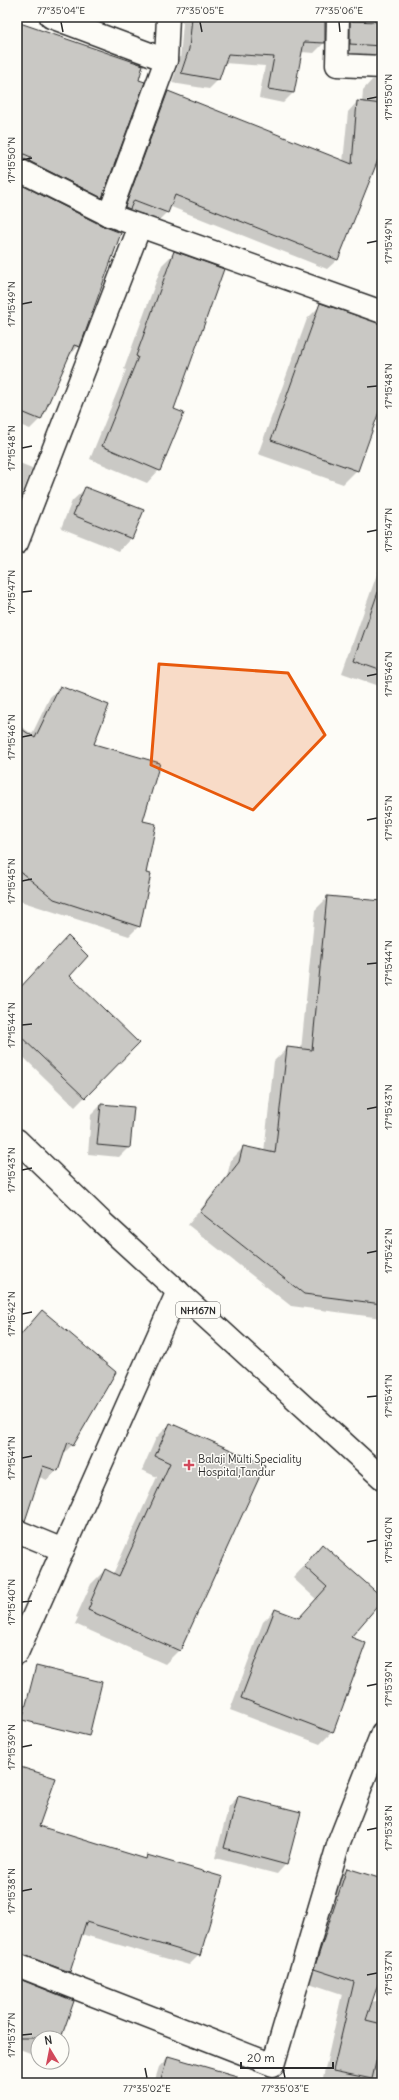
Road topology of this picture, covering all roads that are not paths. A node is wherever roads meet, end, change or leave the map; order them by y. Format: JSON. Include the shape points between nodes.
{"nodes":[{"id":1,"x":52,"y":17,"type":"edge"},
{"id":2,"x":168,"y":17,"type":"edge"},
{"id":3,"x":338,"y":17,"type":"edge"},
{"id":4,"x":73,"y":21,"type":"edge"},
{"id":5,"x":166,"y":60,"type":"junction"},
{"id":6,"x":382,"y":67,"type":"edge"},
{"id":7,"x":17,"y":169,"type":"edge"},
{"id":8,"x":109,"y":215,"type":"junction"},
{"id":9,"x":140,"y":226,"type":"junction"},
{"id":10,"x":382,"y":312,"type":"edge"},
{"id":11,"x":17,"y":543,"type":"edge"},
{"id":12,"x":17,"y":1140,"type":"edge"},
{"id":13,"x":178,"y":1292,"type":"junction"},
{"id":14,"x":382,"y":1478,"type":"edge"},
{"id":15,"x":17,"y":1531,"type":"edge"},
{"id":16,"x":63,"y":1550,"type":"junction"},
{"id":17,"x":17,"y":1653,"type":"edge"},
{"id":18,"x":382,"y":1733,"type":"edge"},
{"id":19,"x":17,"y":1965,"type":"edge"}],
"edges":[{"from":1,"to":4,"type":"main road"},
{"from":2,"to":5,"type":"main road"},
{"from":3,"to":6,"type":"main road","via":[[337,65]]},
{"from":4,"to":5,"type":"main road"},
{"from":5,"to":8,"type":"main road"},
{"from":7,"to":8,"type":"main road"},
{"from":8,"to":9,"type":"main road"},
{"from":9,"to":10,"type":"main road"},
{"from":9,"to":11,"type":"main road"},
{"from":12,"to":13,"type":"main road","number":"NH167N"},
{"from":13,"to":14,"type":"main road","number":"NH167N"},
{"from":13,"to":16,"type":"main road"},
{"from":15,"to":16,"type":"main road"},
{"from":16,"to":17,"type":"main road"},
{"from":18,"to":19,"type":"main road","via":[[339,1842],[272,2065]]}]}
